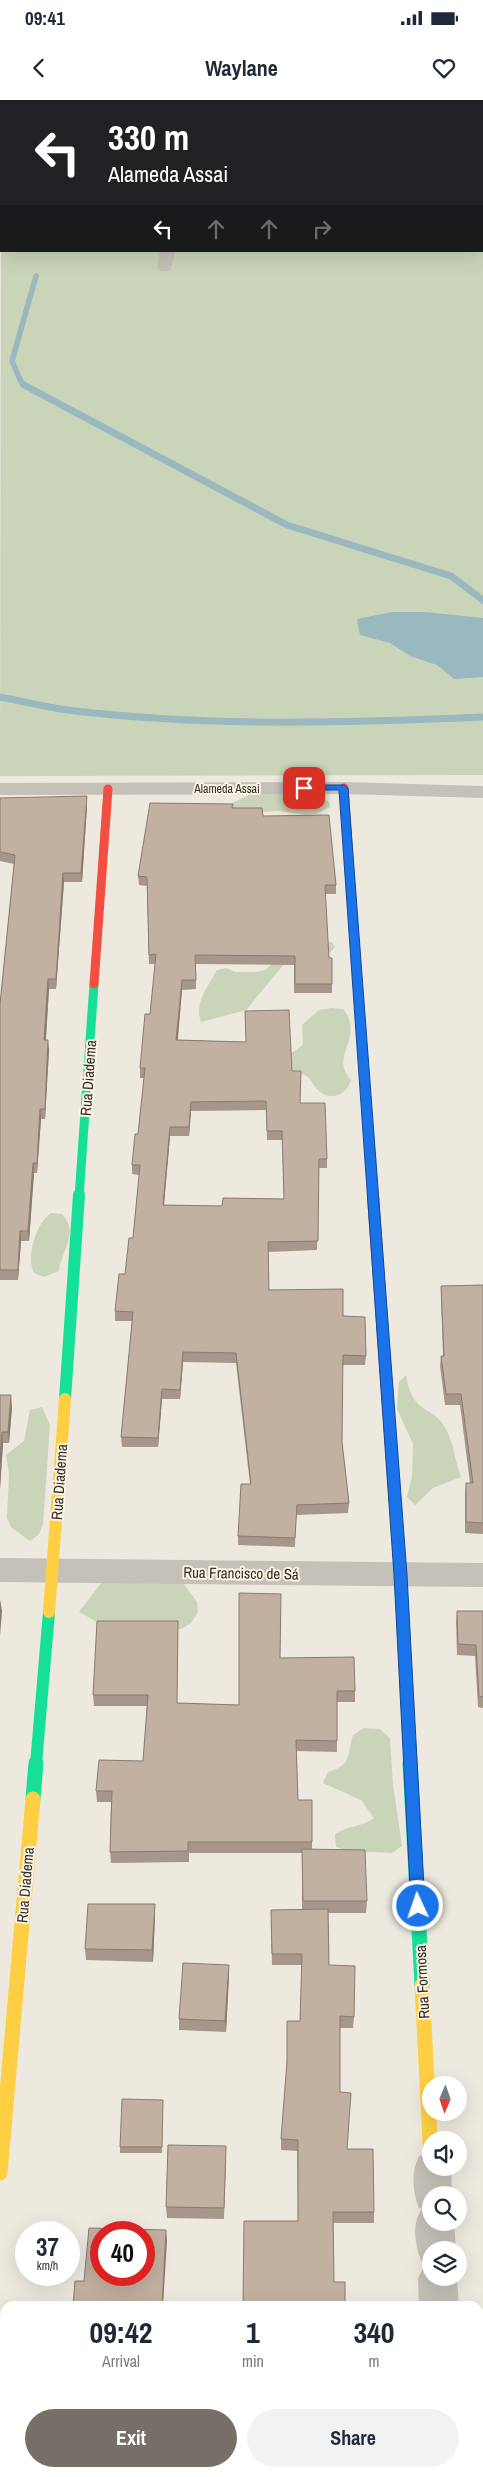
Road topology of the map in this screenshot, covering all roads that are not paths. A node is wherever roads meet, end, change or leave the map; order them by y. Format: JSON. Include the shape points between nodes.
{"nodes":[{"id":1,"x":168,"y":252,"type":"edge"},
{"id":2,"x":165,"y":268,"type":"dead end"},
{"id":3,"x":344,"y":788,"type":"junction"},
{"id":4,"x":0,"y":789,"type":"edge"},
{"id":5,"x":108,"y":789,"type":"junction"},
{"id":6,"x":483,"y":792,"type":"edge"},
{"id":7,"x":0,"y":1570,"type":"edge"},
{"id":8,"x":53,"y":1570,"type":"junction"},
{"id":9,"x":400,"y":1575,"type":"junction"},
{"id":10,"x":483,"y":1575,"type":"edge"},
{"id":11,"x":430,"y":2131,"type":"edge"},
{"id":12,"x":0,"y":2173,"type":"edge"},
{"id":13,"x":438,"y":2286,"type":"edge"},
{"id":14,"x":439,"y":2301,"type":"edge"}],
"edges":[{"from":1,"to":2,"type":"street"},
{"from":3,"to":5,"type":"street","name":"Alameda Assai"},
{"from":3,"to":6,"type":"street","name":"Alameda Assai"},
{"from":3,"to":9,"type":"street","name":"Rua Formosa"},
{"from":4,"to":5,"type":"street","name":"Alameda Assai"},
{"from":5,"to":8,"type":"street","name":"Rua Diadema"},
{"from":7,"to":8,"type":"street","name":"Rua Francisco de Sá"},
{"from":8,"to":9,"type":"street","name":"Rua Francisco de Sá"},
{"from":8,"to":12,"type":"street","name":"Rua Diadema"},
{"from":9,"to":10,"type":"street","name":"Rua Francisco de Sá"},
{"from":9,"to":11,"type":"street","name":"Rua Formosa"},
{"from":13,"to":14,"type":"street"}]}
